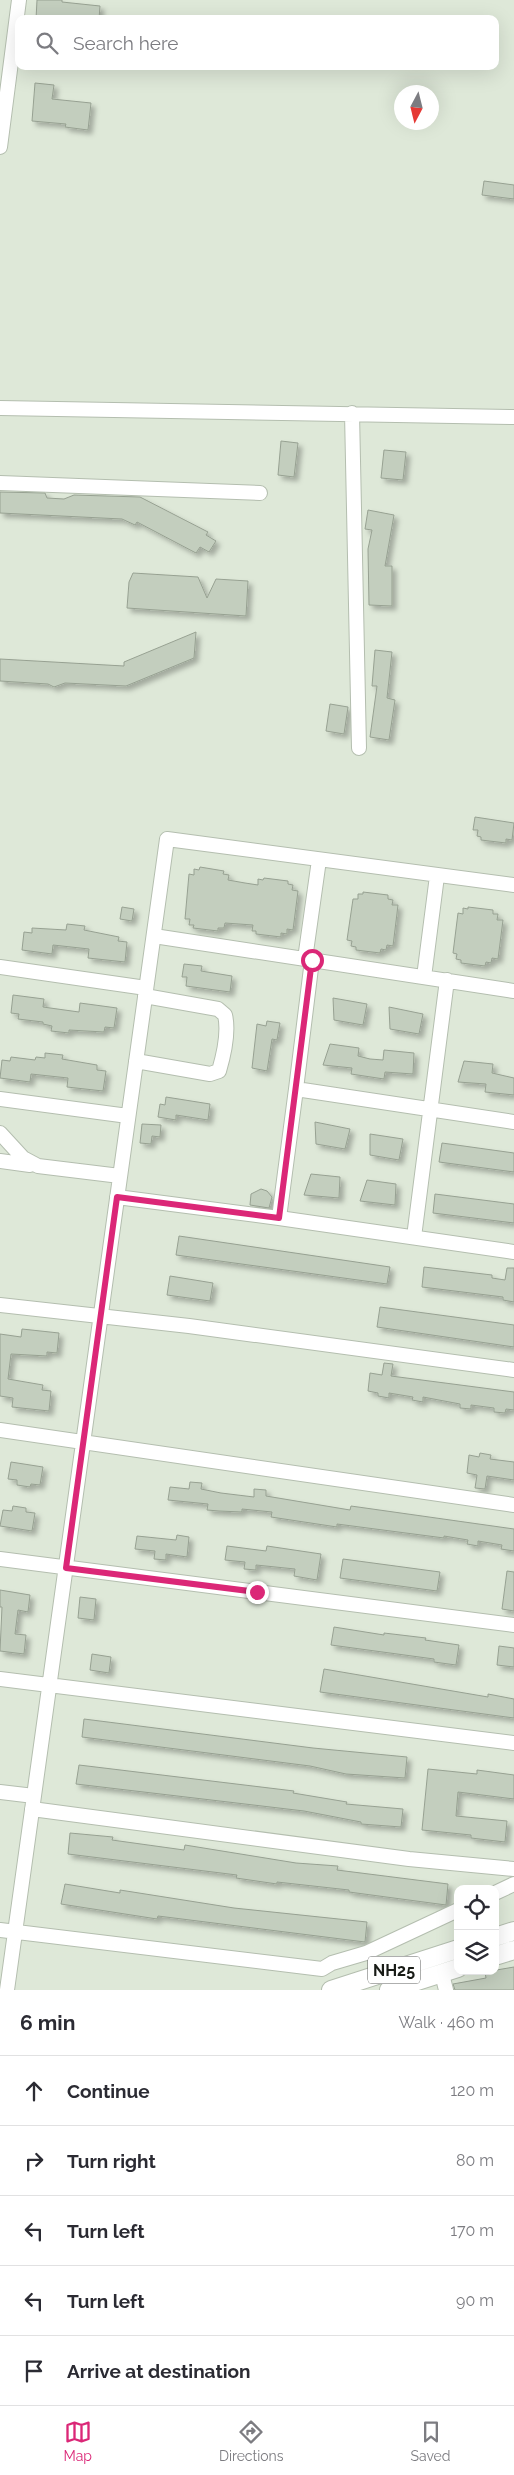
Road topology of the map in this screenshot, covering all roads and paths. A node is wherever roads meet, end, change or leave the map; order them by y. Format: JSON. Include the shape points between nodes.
{"nodes":[{"id":1,"x":19,"y":0,"type":"edge"},
{"id":2,"x":17,"y":15,"type":"edge"},
{"id":3,"x":15,"y":31,"type":"edge"},
{"id":4,"x":0,"y":147,"type":"edge"},
{"id":5,"x":0,"y":408,"type":"edge"},
{"id":6,"x":352,"y":413,"type":"junction"},
{"id":7,"x":514,"y":417,"type":"edge"},
{"id":8,"x":0,"y":483,"type":"edge"},
{"id":9,"x":260,"y":493,"type":"dead end"},
{"id":10,"x":359,"y":748,"type":"dead end"},
{"id":11,"x":319,"y":860,"type":"junction"},
{"id":12,"x":437,"y":876,"type":"junction"},
{"id":13,"x":514,"y":885,"type":"edge"},
{"id":14,"x":154,"y":936,"type":"junction"},
{"id":15,"x":308,"y":959,"type":"junction"},
{"id":16,"x":0,"y":967,"type":"edge"},
{"id":17,"x":424,"y":977,"type":"junction"},
{"id":18,"x":447,"y":980,"type":"junction"},
{"id":19,"x":514,"y":991,"type":"edge"},
{"id":20,"x":146,"y":992,"type":"junction"},
{"id":21,"x":136,"y":1061,"type":"junction"},
{"id":22,"x":296,"y":1089,"type":"junction"},
{"id":23,"x":0,"y":1099,"type":"edge"},
{"id":24,"x":429,"y":1111,"type":"junction"},
{"id":25,"x":128,"y":1116,"type":"junction"},
{"id":26,"x":514,"y":1122,"type":"edge"},
{"id":27,"x":0,"y":1133,"type":"edge"},
{"id":28,"x":0,"y":1161,"type":"edge"},
{"id":29,"x":38,"y":1166,"type":"junction"},
{"id":30,"x":120,"y":1176,"type":"junction"},
{"id":31,"x":117,"y":1197,"type":"junction"},
{"id":32,"x":279,"y":1218,"type":"junction"},
{"id":33,"x":414,"y":1237,"type":"junction"},
{"id":34,"x":514,"y":1252,"type":"edge"},
{"id":35,"x":0,"y":1305,"type":"edge"},
{"id":36,"x":100,"y":1317,"type":"junction"},
{"id":37,"x":514,"y":1370,"type":"edge"},
{"id":38,"x":0,"y":1430,"type":"edge"},
{"id":39,"x":83,"y":1441,"type":"junction"},
{"id":40,"x":514,"y":1505,"type":"edge"},
{"id":41,"x":0,"y":1559,"type":"edge"},
{"id":42,"x":66,"y":1568,"type":"junction"},
{"id":43,"x":514,"y":1625,"type":"edge"},
{"id":44,"x":0,"y":1679,"type":"edge"},
{"id":45,"x":49,"y":1686,"type":"junction"},
{"id":46,"x":514,"y":1743,"type":"edge"},
{"id":47,"x":0,"y":1792,"type":"edge"},
{"id":48,"x":33,"y":1802,"type":"junction"},
{"id":49,"x":514,"y":1869,"type":"edge"},
{"id":50,"x":514,"y":1884,"type":"edge"},
{"id":51,"x":499,"y":1891,"type":"edge"},
{"id":52,"x":454,"y":1912,"type":"edge"},
{"id":53,"x":0,"y":1930,"type":"edge"},
{"id":54,"x":514,"y":1931,"type":"edge"},
{"id":55,"x":15,"y":1932,"type":"junction"},
{"id":56,"x":499,"y":1936,"type":"edge"},
{"id":57,"x":454,"y":1950,"type":"edge"},
{"id":58,"x":514,"y":1950,"type":"edge"},
{"id":59,"x":499,"y":1955,"type":"edge"},
{"id":60,"x":448,"y":1977,"type":"edge"},
{"id":61,"x":7,"y":1990,"type":"edge"},
{"id":62,"x":331,"y":1990,"type":"edge"},
{"id":63,"x":389,"y":1990,"type":"edge"}],
"edges":[{"from":1,"to":2,"type":"street"},
{"from":3,"to":4,"type":"street"},
{"from":5,"to":6,"type":"street"},
{"from":6,"to":7,"type":"street"},
{"from":6,"to":10,"type":"street"},
{"from":8,"to":9,"type":"street"},
{"from":11,"to":12,"type":"street"},
{"from":11,"to":14,"type":"street","via":[[167,839]]},
{"from":11,"to":15,"type":"street"},
{"from":12,"to":13,"type":"street"},
{"from":12,"to":17,"type":"street"},
{"from":14,"to":15,"type":"street"},
{"from":14,"to":20,"type":"street"},
{"from":15,"to":17,"type":"street"},
{"from":15,"to":22,"type":"street"},
{"from":16,"to":20,"type":"street"},
{"from":17,"to":18,"type":"street"},
{"from":18,"to":19,"type":"street"},
{"from":18,"to":24,"type":"street"},
{"from":20,"to":21,"type":"street"},
{"from":20,"to":21,"type":"street","via":[[218,1009],[225,1014],[227,1023],[222,1060],[218,1071],[210,1074]]},
{"from":21,"to":25,"type":"street"},
{"from":22,"to":24,"type":"street"},
{"from":22,"to":32,"type":"street"},
{"from":23,"to":25,"type":"street"},
{"from":24,"to":26,"type":"street"},
{"from":24,"to":33,"type":"street"},
{"from":25,"to":30,"type":"street"},
{"from":27,"to":29,"type":"street","via":[[22,1158]]},
{"from":28,"to":29,"type":"street"},
{"from":29,"to":30,"type":"street"},
{"from":30,"to":31,"type":"street"},
{"from":31,"to":32,"type":"street"},
{"from":31,"to":36,"type":"street"},
{"from":32,"to":33,"type":"street"},
{"from":33,"to":34,"type":"street"},
{"from":35,"to":36,"type":"street"},
{"from":36,"to":37,"type":"street"},
{"from":36,"to":39,"type":"street"},
{"from":38,"to":39,"type":"street"},
{"from":39,"to":40,"type":"street"},
{"from":39,"to":42,"type":"street"},
{"from":41,"to":42,"type":"street"},
{"from":42,"to":43,"type":"street"},
{"from":42,"to":45,"type":"street"},
{"from":44,"to":45,"type":"street"},
{"from":45,"to":46,"type":"street"},
{"from":45,"to":48,"type":"street"},
{"from":47,"to":48,"type":"street"},
{"from":48,"to":49,"type":"street","via":[[409,1859]]},
{"from":48,"to":55,"type":"street"},
{"from":50,"to":51,"type":"street"},
{"from":52,"to":55,"type":"street","via":[[366,1953],[322,1968]]},
{"from":53,"to":55,"type":"street"},
{"from":54,"to":56,"type":"main road"},
{"from":55,"to":61,"type":"street"},
{"from":57,"to":62,"type":"main road","number":"NH25"},
{"from":58,"to":59,"type":"main road"},
{"from":60,"to":63,"type":"main road","number":"NH25"}]}
